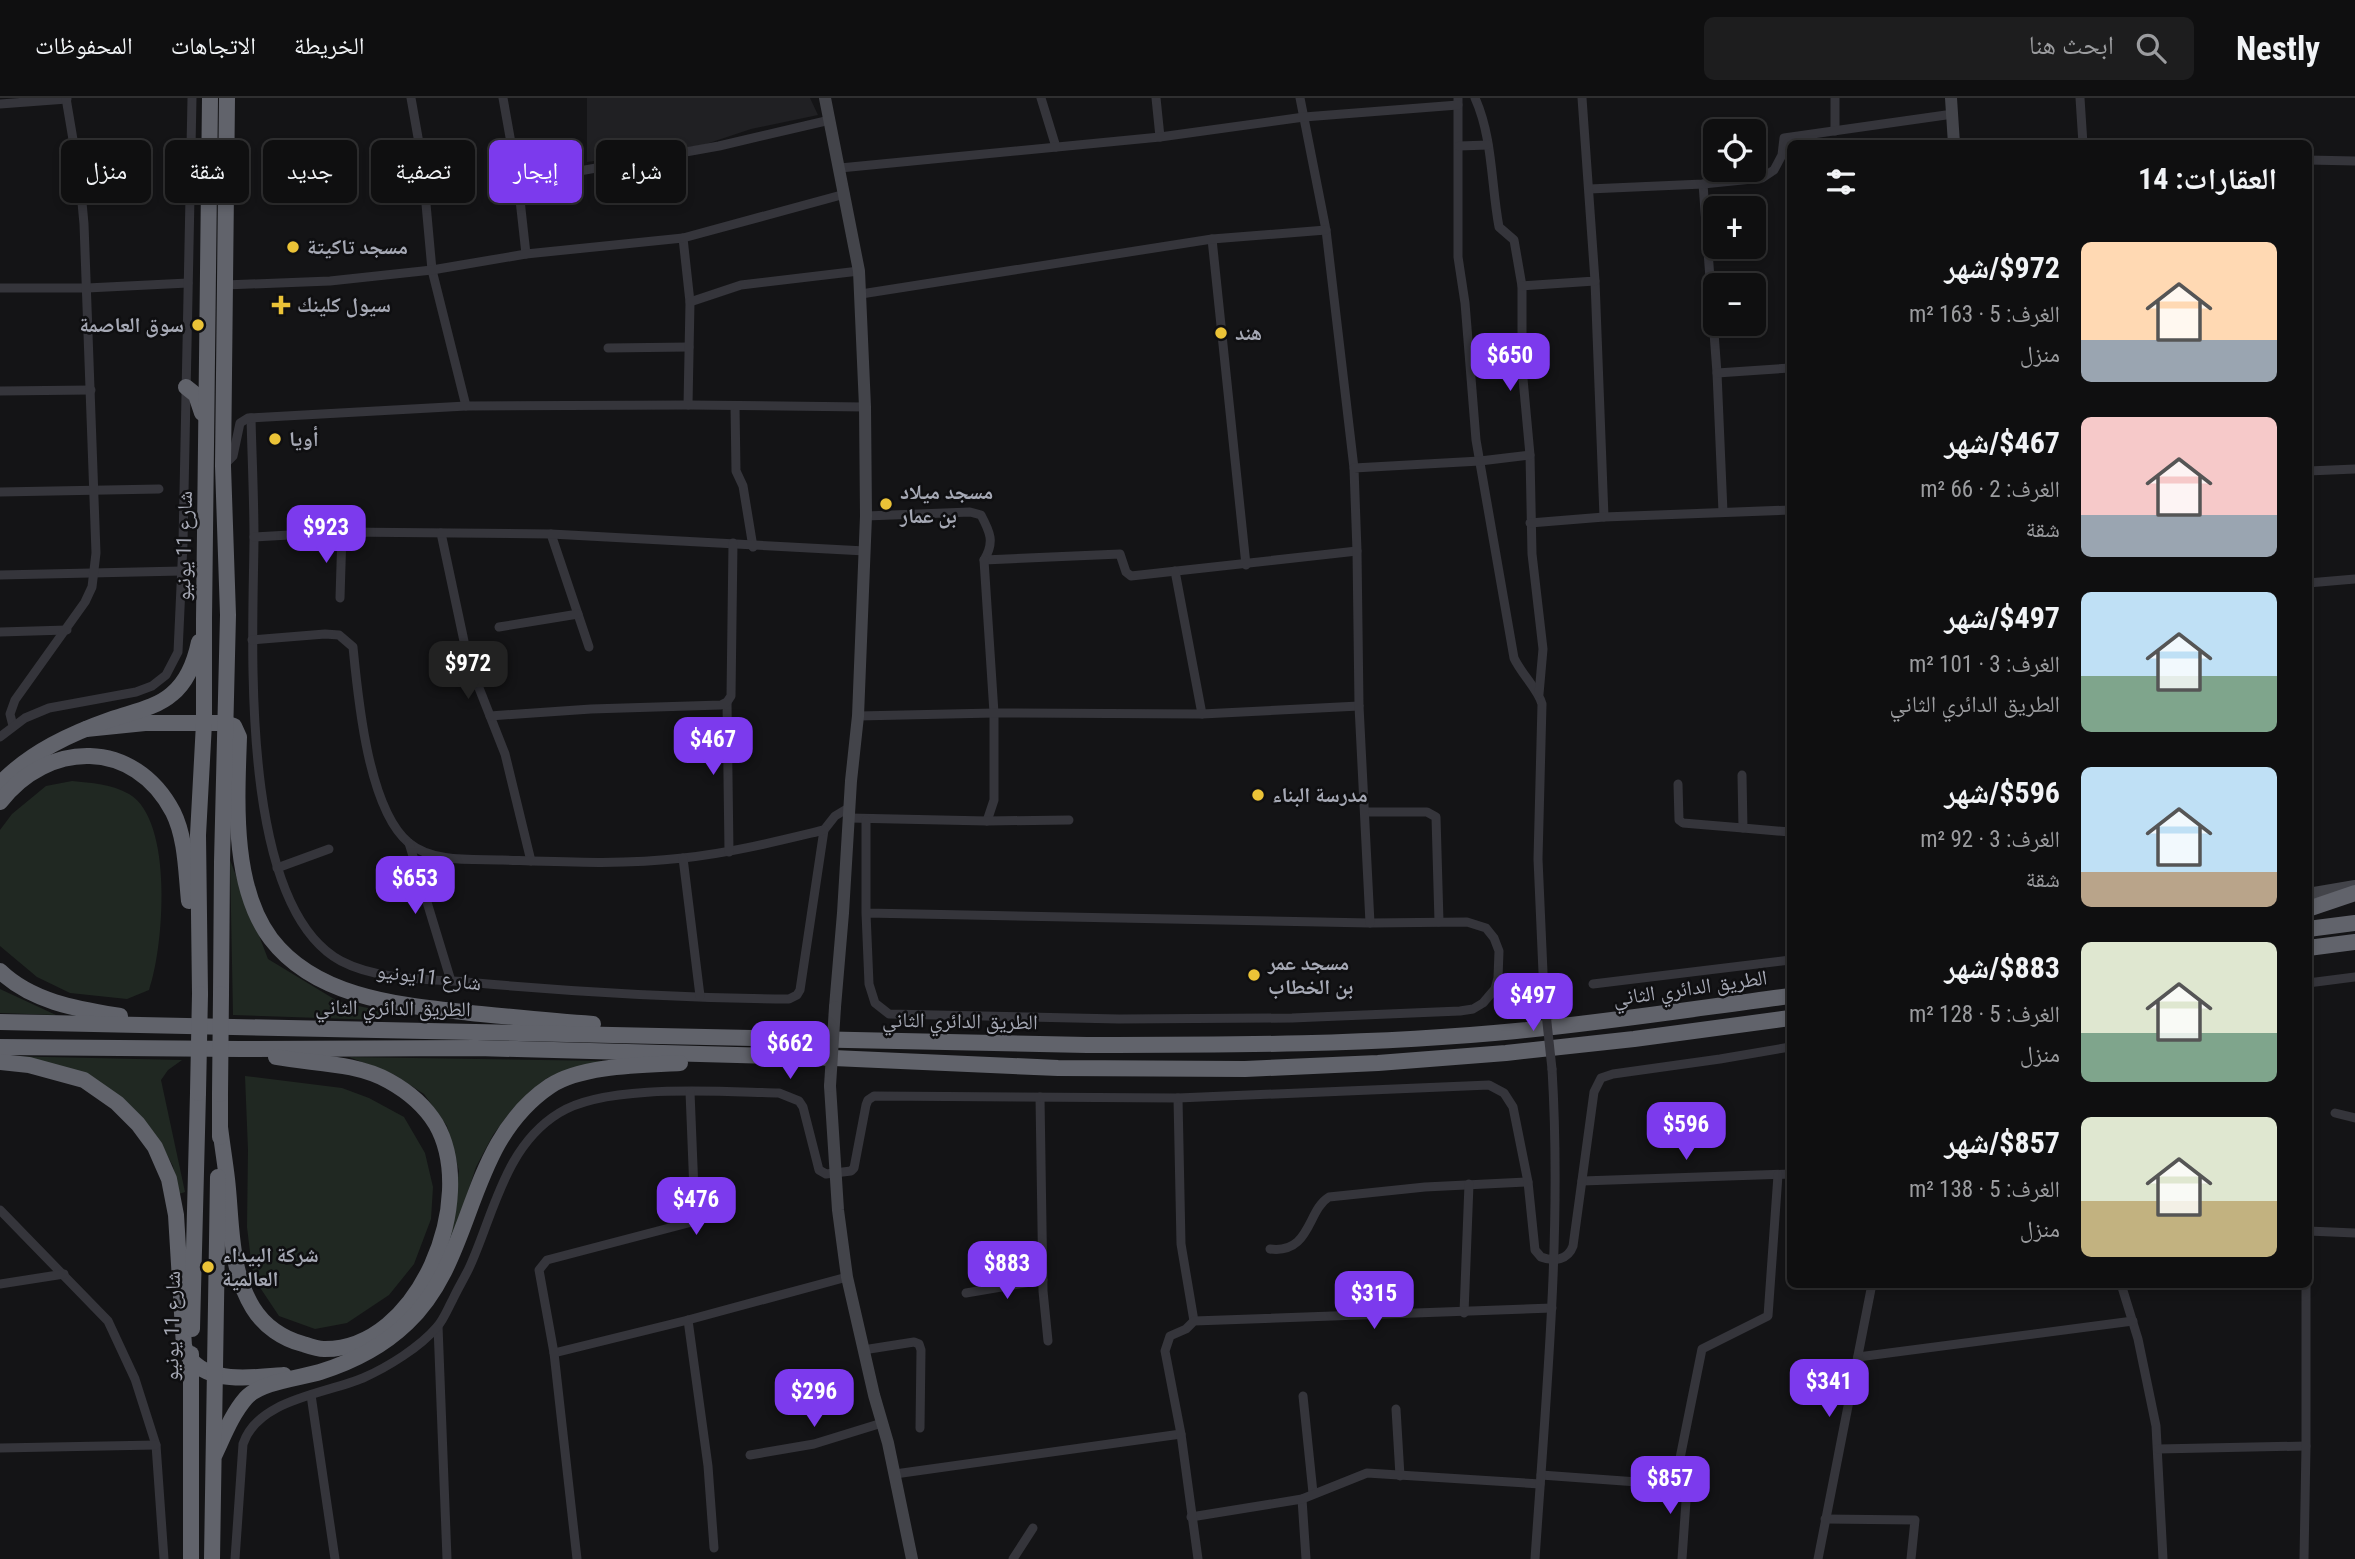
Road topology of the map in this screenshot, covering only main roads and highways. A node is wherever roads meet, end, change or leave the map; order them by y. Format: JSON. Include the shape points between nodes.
{"nodes":[{"id":1,"x":210,"y":98,"type":"edge"},
{"id":2,"x":227,"y":98,"type":"edge"},
{"id":3,"x":186,"y":387,"type":"road end"},
{"id":4,"x":206,"y":426,"type":"junction"},
{"id":5,"x":204,"y":619,"type":"junction"},
{"id":6,"x":205,"y":723,"type":"junction"},
{"id":7,"x":225,"y":723,"type":"junction"},
{"id":8,"x":86,"y":729,"type":"junction"},
{"id":9,"x":0,"y":784,"type":"edge"},
{"id":10,"x":0,"y":802,"type":"edge"},
{"id":11,"x":2355,"y":893,"type":"edge"},
{"id":12,"x":2312,"y":908,"type":"edge"},
{"id":13,"x":2355,"y":923,"type":"edge"},
{"id":14,"x":2312,"y":928,"type":"edge"},
{"id":15,"x":2355,"y":942,"type":"edge"},
{"id":16,"x":2312,"y":947,"type":"edge"},
{"id":17,"x":198,"y":948,"type":"junction"},
{"id":18,"x":0,"y":971,"type":"edge"},
{"id":19,"x":1787,"y":996,"type":"edge"},
{"id":20,"x":1787,"y":1018,"type":"edge"},
{"id":21,"x":0,"y":1022,"type":"edge"},
{"id":22,"x":329,"y":1028,"type":"junction"},
{"id":23,"x":724,"y":1037,"type":"junction"},
{"id":24,"x":0,"y":1046,"type":"edge"},
{"id":25,"x":239,"y":1049,"type":"junction"},
{"id":26,"x":810,"y":1057,"type":"junction"},
{"id":27,"x":0,"y":1062,"type":"edge"},
{"id":28,"x":220,"y":1127,"type":"junction"},
{"id":29,"x":191,"y":1360,"type":"junction"},
{"id":30,"x":318,"y":1372,"type":"junction"},
{"id":31,"x":215,"y":1374,"type":"junction"},
{"id":32,"x":215,"y":1454,"type":"junction"},
{"id":33,"x":191,"y":1559,"type":"edge"},
{"id":34,"x":212,"y":1559,"type":"edge"}],
"edges":[{"from":1,"to":4,"type":"highway","name":"شارع 11 يونيو"},
{"from":2,"to":7,"type":"highway","name":"شارع 11 يونيو"},
{"from":3,"to":4,"type":"highway","via":[[197,395]]},
{"from":4,"to":5,"type":"highway","name":"شارع 11 يونيو"},
{"from":5,"to":6,"type":"highway","name":"شارع 11 يونيو"},
{"from":5,"to":8,"type":"highway","via":[[189,673],[174,693]]},
{"from":6,"to":7,"type":"highway"},
{"from":6,"to":8,"type":"highway"},
{"from":6,"to":17,"type":"highway","name":"شارع 11 يونيو","via":[[198,835]]},
{"from":7,"to":23,"type":"highway","via":[[234,726],[239,737],[237,816],[246,881],[271,938],[295,963],[340,988],[399,1005]]},
{"from":7,"to":28,"type":"highway","name":"شارع 11 يونيو","bridge":true},
{"from":8,"to":9,"type":"highway","via":[[28,759]]},
{"from":10,"to":17,"type":"highway","via":[[33,771],[59,759],[107,758],[123,762],[145,777],[165,798],[182,839]]},
{"from":11,"to":12,"type":"highway"},
{"from":13,"to":14,"type":"highway"},
{"from":15,"to":16,"type":"highway"},
{"from":17,"to":29,"type":"highway","name":"شارع 11 يونيو","bridge":true},
{"from":18,"to":22,"type":"highway","via":[[12,983],[42,998],[104,1014]]},
{"from":19,"to":23,"type":"highway","name":"الطريق الدائري الثاني","via":[[1517,1031],[1335,1043],[1087,1045]]},
{"from":20,"to":26,"type":"highway","name":"الطريق الدائري الثاني","via":[[1519,1052],[1245,1069],[1058,1068]]},
{"from":21,"to":22,"type":"highway","name":"الطريق الدائري الثاني"},
{"from":22,"to":23,"type":"highway","name":"الطريق الدائري الثاني"},
{"from":24,"to":25,"type":"highway","name":"الطريق الدائري الثاني"},
{"from":25,"to":26,"type":"highway","name":"الطريق الدائري الثاني","via":[[477,1048]]},
{"from":25,"to":28,"type":"highway","via":[[375,1075],[412,1096],[435,1123],[446,1151],[450,1180],[444,1234],[422,1285],[379,1332],[353,1344],[323,1349],[274,1332],[254,1309],[240,1283],[233,1250]]},
{"from":26,"to":30,"type":"highway","via":[[621,1066],[552,1084],[504,1131],[447,1266],[428,1299],[377,1348]]},
{"from":27,"to":29,"type":"highway","via":[[84,1080],[117,1103],[155,1147],[169,1179],[176,1215],[184,1346]]},
{"from":28,"to":31,"type":"highway","name":"شارع 11 يونيو"},
{"from":29,"to":31,"type":"highway"},
{"from":29,"to":33,"type":"highway","name":"شارع 11 يونيو"},
{"from":30,"to":31,"type":"highway","via":[[258,1377]]},
{"from":30,"to":32,"type":"highway","via":[[248,1396]]},
{"from":31,"to":32,"type":"highway","name":"شارع 11 يونيو"},
{"from":32,"to":34,"type":"highway","name":"شارع 11 يونيو"}]}
